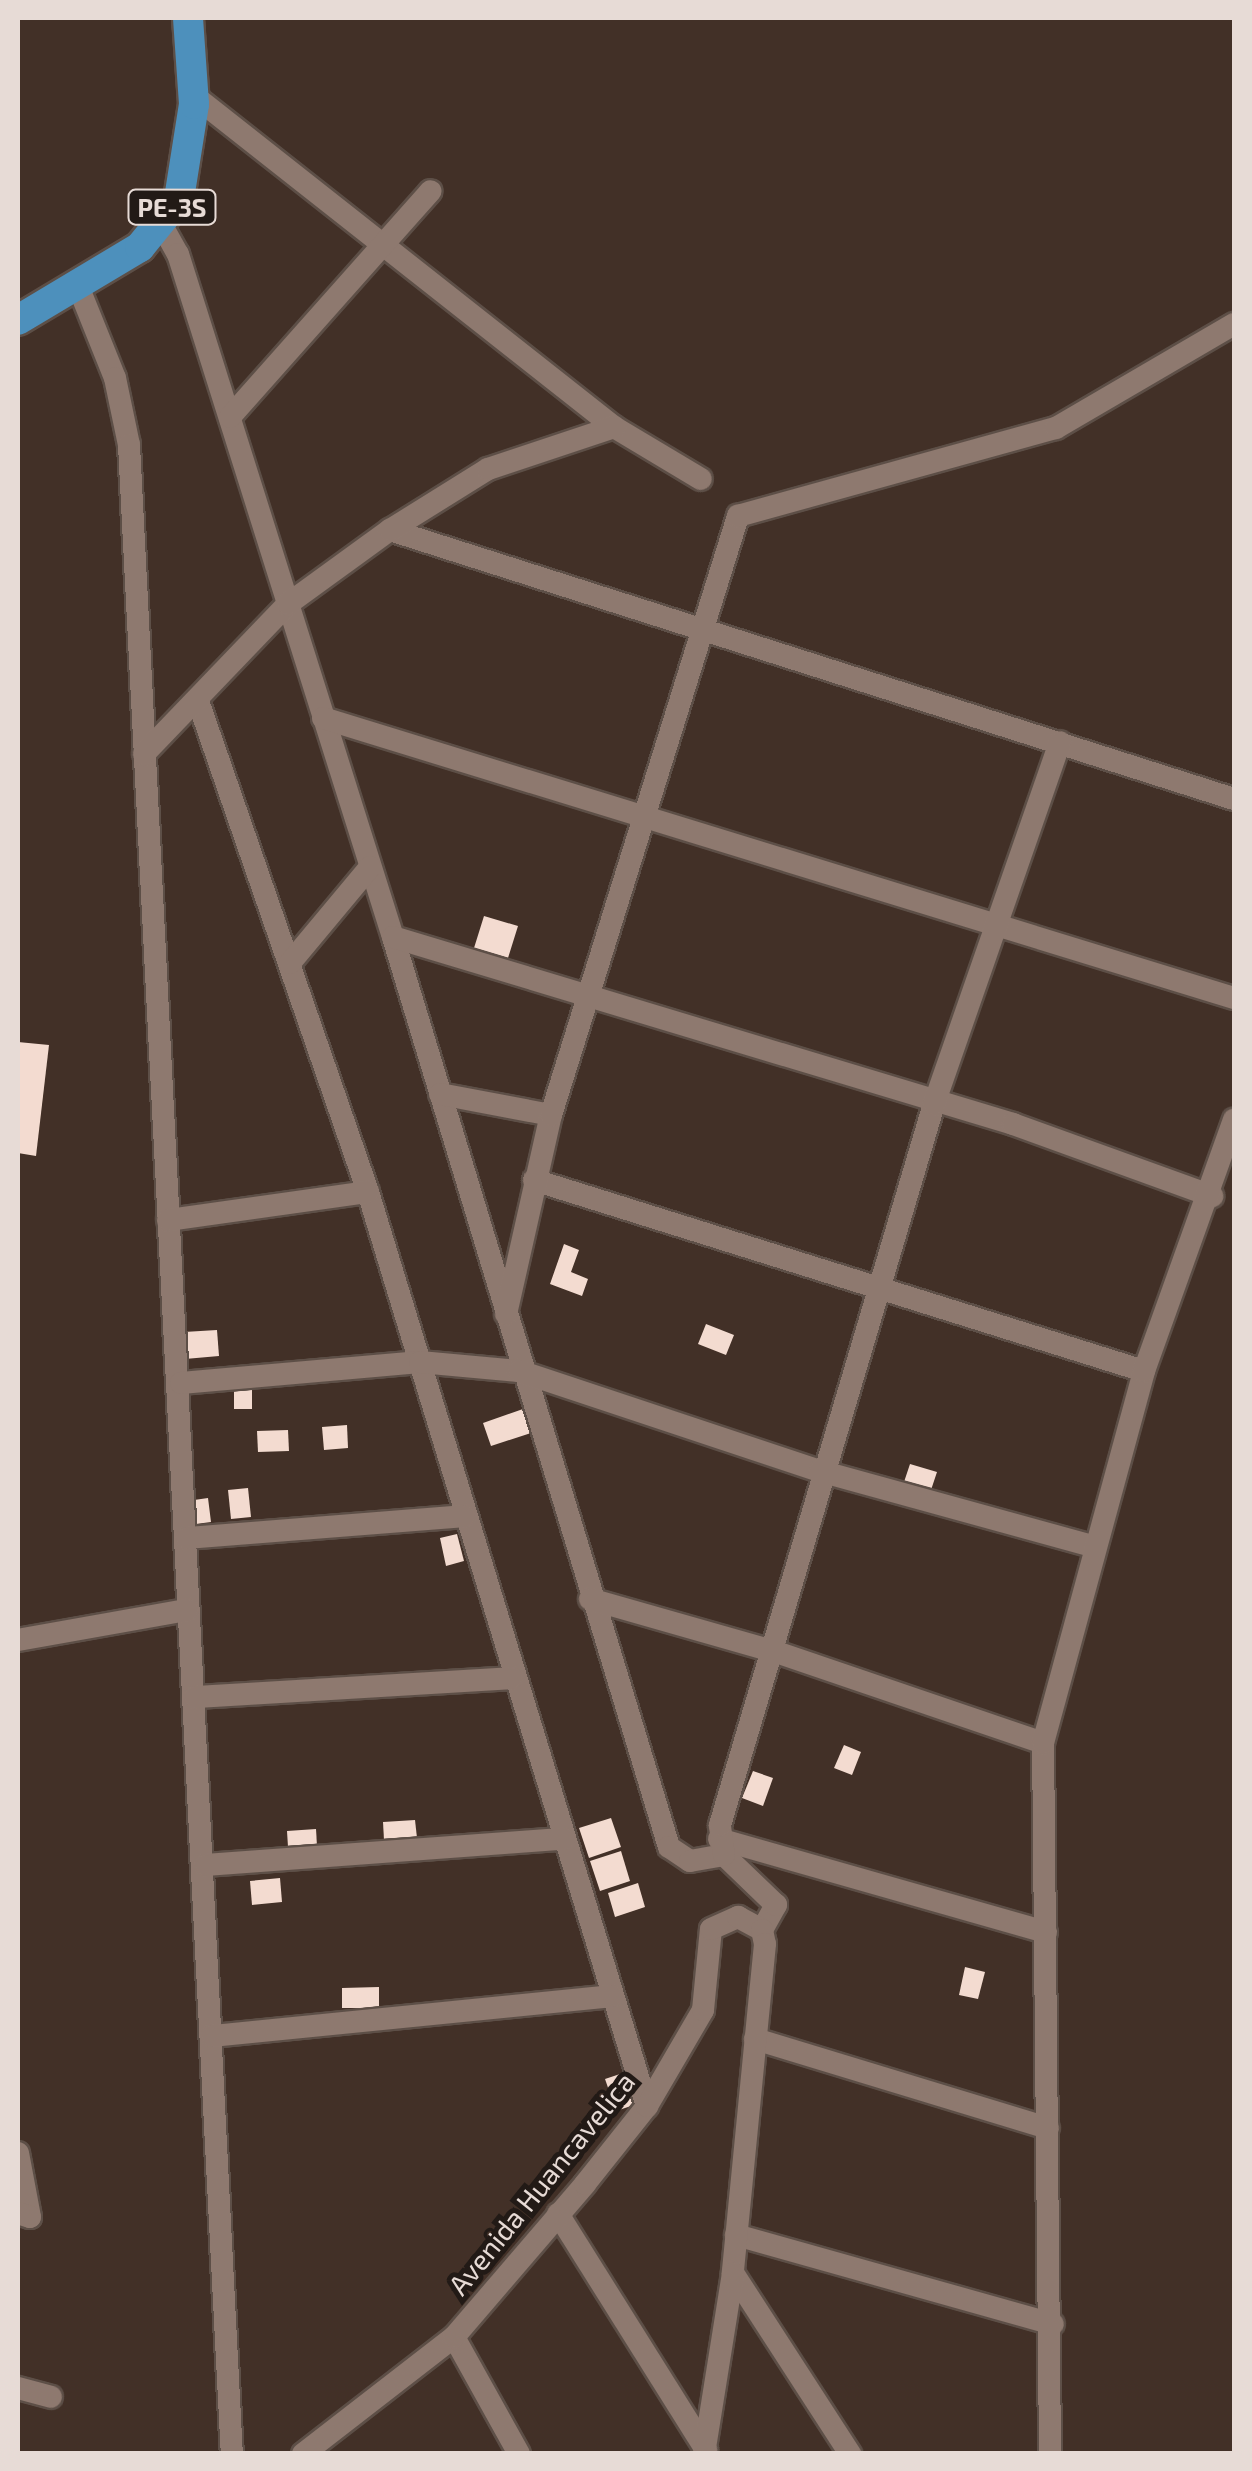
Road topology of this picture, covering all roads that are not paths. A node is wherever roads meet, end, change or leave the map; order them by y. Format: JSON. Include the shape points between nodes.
{"nodes":[{"id":1,"x":188,"y":18,"type":"edge"},
{"id":2,"x":193,"y":95,"type":"junction"},
{"id":3,"x":431,"y":192,"type":"dead end"},
{"id":4,"x":160,"y":222,"type":"junction"},
{"id":5,"x":382,"y":246,"type":"junction"},
{"id":6,"x":78,"y":286,"type":"junction"},
{"id":7,"x":18,"y":320,"type":"edge"},
{"id":8,"x":1234,"y":324,"type":"edge"},
{"id":9,"x":230,"y":417,"type":"junction"},
{"id":10,"x":614,"y":427,"type":"junction"},
{"id":11,"x":701,"y":479,"type":"dead end"},
{"id":12,"x":390,"y":530,"type":"junction"},
{"id":13,"x":288,"y":604,"type":"junction"},
{"id":14,"x":696,"y":631,"type":"junction"},
{"id":15,"x":198,"y":700,"type":"junction"},
{"id":16,"x":323,"y":718,"type":"junction"},
{"id":17,"x":1060,"y":742,"type":"junction"},
{"id":18,"x":144,"y":754,"type":"junction"},
{"id":19,"x":1234,"y":799,"type":"edge"},
{"id":20,"x":646,"y":822,"type":"junction"},
{"id":21,"x":370,"y":867,"type":"junction"},
{"id":22,"x":994,"y":920,"type":"junction"},
{"id":23,"x":393,"y":936,"type":"junction"},
{"id":24,"x":290,"y":963,"type":"junction"},
{"id":25,"x":589,"y":992,"type":"junction"},
{"id":26,"x":1234,"y":998,"type":"edge"},
{"id":27,"x":440,"y":1094,"type":"junction"},
{"id":28,"x":934,"y":1104,"type":"junction"},
{"id":29,"x":552,"y":1115,"type":"junction"},
{"id":30,"x":1234,"y":1120,"type":"edge"},
{"id":31,"x":534,"y":1180,"type":"junction"},
{"id":32,"x":368,"y":1192,"type":"junction"},
{"id":33,"x":1212,"y":1196,"type":"junction"},
{"id":34,"x":168,"y":1220,"type":"junction"},
{"id":35,"x":878,"y":1284,"type":"junction"},
{"id":36,"x":506,"y":1318,"type":"junction"},
{"id":37,"x":420,"y":1362,"type":"junction"},
{"id":38,"x":1144,"y":1371,"type":"junction"},
{"id":39,"x":519,"y":1372,"type":"junction"},
{"id":40,"x":181,"y":1383,"type":"junction"},
{"id":41,"x":820,"y":1471,"type":"junction"},
{"id":42,"x":464,"y":1516,"type":"junction"},
{"id":43,"x":187,"y":1538,"type":"junction"},
{"id":44,"x":1094,"y":1546,"type":"junction"},
{"id":45,"x":590,"y":1599,"type":"junction"},
{"id":46,"x":187,"y":1610,"type":"junction"},
{"id":47,"x":18,"y":1640,"type":"edge"},
{"id":48,"x":773,"y":1651,"type":"junction"},
{"id":49,"x":511,"y":1678,"type":"junction"},
{"id":50,"x":195,"y":1697,"type":"junction"},
{"id":51,"x":1042,"y":1743,"type":"junction"},
{"id":52,"x":564,"y":1839,"type":"junction"},
{"id":53,"x":721,"y":1847,"type":"junction"},
{"id":54,"x":206,"y":1865,"type":"junction"},
{"id":55,"x":757,"y":1925,"type":"junction"},
{"id":56,"x":1046,"y":1932,"type":"junction"},
{"id":57,"x":612,"y":1996,"type":"junction"},
{"id":58,"x":212,"y":2036,"type":"junction"},
{"id":59,"x":755,"y":2039,"type":"junction"},
{"id":60,"x":647,"y":2106,"type":"junction"},
{"id":61,"x":1048,"y":2128,"type":"junction"},
{"id":62,"x":18,"y":2153,"type":"edge"},
{"id":63,"x":18,"y":2214,"type":"edge"},
{"id":64,"x":558,"y":2214,"type":"junction"},
{"id":65,"x":736,"y":2235,"type":"junction"},
{"id":66,"x":734,"y":2273,"type":"junction"},
{"id":67,"x":1053,"y":2324,"type":"junction"},
{"id":68,"x":454,"y":2337,"type":"junction"},
{"id":69,"x":18,"y":2388,"type":"edge"},
{"id":70,"x":51,"y":2397,"type":"dead end"},
{"id":71,"x":705,"y":2452,"type":"edge"},
{"id":72,"x":232,"y":2454,"type":"edge"},
{"id":73,"x":303,"y":2454,"type":"edge"},
{"id":74,"x":519,"y":2454,"type":"edge"},
{"id":75,"x":850,"y":2454,"type":"edge"},
{"id":76,"x":1050,"y":2454,"type":"edge"}],
"edges":[{"from":1,"to":2,"type":"highway","number":"PE-3S"},
{"from":2,"to":4,"type":"highway","number":"PE-3S","via":[[190,162],[179,199]]},
{"from":2,"to":5,"type":"street"},
{"from":3,"to":5,"type":"street"},
{"from":4,"to":6,"type":"highway","number":"PE-3S","via":[[140,248]]},
{"from":4,"to":9,"type":"street","via":[[178,254]]},
{"from":5,"to":9,"type":"street"},
{"from":5,"to":10,"type":"street"},
{"from":6,"to":7,"type":"highway","number":"PE-3S"},
{"from":6,"to":18,"type":"street","via":[[115,378],[129,445]]},
{"from":8,"to":14,"type":"street","via":[[1056,428],[738,516]]},
{"from":9,"to":13,"type":"street"},
{"from":10,"to":11,"type":"street"},
{"from":10,"to":12,"type":"street","via":[[488,469]]},
{"from":12,"to":13,"type":"street"},
{"from":12,"to":14,"type":"street"},
{"from":13,"to":15,"type":"street"},
{"from":13,"to":16,"type":"street"},
{"from":14,"to":17,"type":"street"},
{"from":14,"to":20,"type":"street"},
{"from":15,"to":18,"type":"street"},
{"from":15,"to":24,"type":"street"},
{"from":16,"to":20,"type":"street"},
{"from":16,"to":21,"type":"street"},
{"from":17,"to":19,"type":"street"},
{"from":17,"to":22,"type":"street"},
{"from":18,"to":34,"type":"street"},
{"from":20,"to":22,"type":"street"},
{"from":20,"to":25,"type":"street"},
{"from":21,"to":23,"type":"street"},
{"from":21,"to":24,"type":"street"},
{"from":22,"to":26,"type":"street"},
{"from":22,"to":28,"type":"street"},
{"from":23,"to":25,"type":"street"},
{"from":23,"to":27,"type":"street"},
{"from":24,"to":32,"type":"street"},
{"from":25,"to":28,"type":"street"},
{"from":25,"to":29,"type":"street"},
{"from":27,"to":29,"type":"street"},
{"from":27,"to":36,"type":"street"},
{"from":28,"to":33,"type":"street"},
{"from":28,"to":35,"type":"street"},
{"from":29,"to":31,"type":"street"},
{"from":30,"to":33,"type":"street"},
{"from":31,"to":35,"type":"street"},
{"from":31,"to":36,"type":"street"},
{"from":32,"to":34,"type":"street"},
{"from":32,"to":37,"type":"street"},
{"from":33,"to":38,"type":"street"},
{"from":34,"to":40,"type":"street"},
{"from":35,"to":38,"type":"street"},
{"from":35,"to":41,"type":"street"},
{"from":36,"to":39,"type":"street"},
{"from":37,"to":39,"type":"street"},
{"from":37,"to":40,"type":"street"},
{"from":37,"to":42,"type":"street"},
{"from":38,"to":44,"type":"street"},
{"from":39,"to":41,"type":"street"},
{"from":39,"to":45,"type":"street"},
{"from":40,"to":43,"type":"street"},
{"from":41,"to":44,"type":"street"},
{"from":41,"to":48,"type":"street"},
{"from":42,"to":43,"type":"street"},
{"from":42,"to":49,"type":"street"},
{"from":43,"to":46,"type":"street"},
{"from":44,"to":51,"type":"street"},
{"from":45,"to":48,"type":"street"},
{"from":45,"to":53,"type":"street","via":[[668,1847],[690,1861]]},
{"from":46,"to":47,"type":"street"},
{"from":46,"to":50,"type":"street"},
{"from":48,"to":51,"type":"street"},
{"from":48,"to":53,"type":"street"},
{"from":49,"to":50,"type":"street"},
{"from":49,"to":52,"type":"street"},
{"from":50,"to":54,"type":"street"},
{"from":51,"to":56,"type":"street"},
{"from":52,"to":54,"type":"street"},
{"from":52,"to":57,"type":"street"},
{"from":53,"to":55,"type":"street","via":[[776,1905]]},
{"from":53,"to":56,"type":"street"},
{"from":54,"to":58,"type":"street"},
{"from":55,"to":59,"type":"street"},
{"from":55,"to":60,"type":"street","name":"Avenida Huancavelica","via":[[724,1920],[711,1929],[703,2010]]},
{"from":56,"to":61,"type":"street"},
{"from":57,"to":58,"type":"street"},
{"from":57,"to":60,"type":"street"},
{"from":58,"to":72,"type":"street"},
{"from":59,"to":61,"type":"street"},
{"from":59,"to":65,"type":"street"},
{"from":60,"to":64,"type":"street","name":"Avenida Huancavelica"},
{"from":61,"to":67,"type":"street"},
{"from":62,"to":63,"type":"street","via":[[30,2216]]},
{"from":64,"to":68,"type":"street","name":"Avenida Huancavelica"},
{"from":64,"to":71,"type":"street"},
{"from":65,"to":66,"type":"street"},
{"from":65,"to":67,"type":"street"},
{"from":66,"to":71,"type":"street"},
{"from":66,"to":75,"type":"street"},
{"from":67,"to":76,"type":"street"},
{"from":68,"to":73,"type":"street","name":"Avenida Huancavelica"},
{"from":68,"to":74,"type":"street"},
{"from":69,"to":70,"type":"street"}]}
